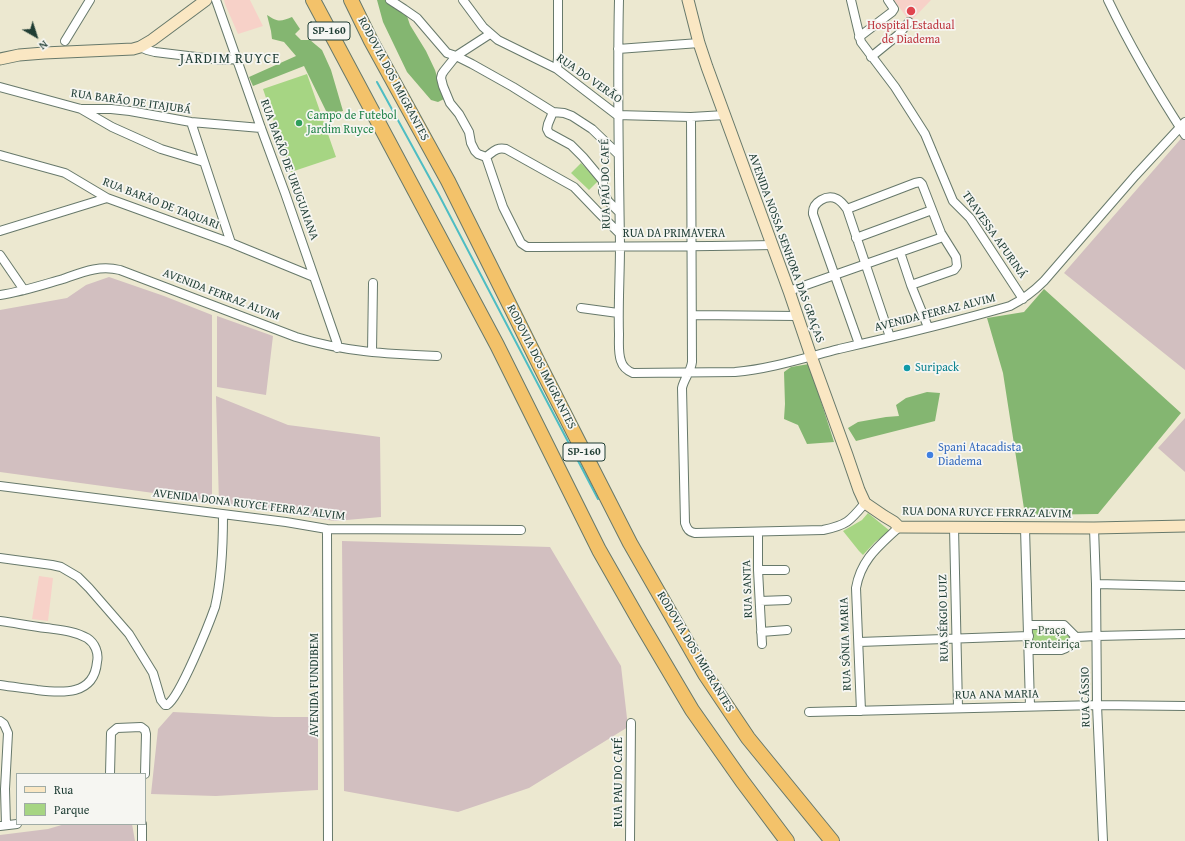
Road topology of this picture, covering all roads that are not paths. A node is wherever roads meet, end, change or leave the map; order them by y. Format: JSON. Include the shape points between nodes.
{"nodes":[{"id":1,"x":90,"y":0,"type":"edge"},
{"id":2,"x":206,"y":0,"type":"edge"},
{"id":3,"x":216,"y":0,"type":"edge"},
{"id":4,"x":313,"y":0,"type":"edge"},
{"id":5,"x":351,"y":0,"type":"edge"},
{"id":6,"x":390,"y":0,"type":"edge"},
{"id":7,"x":463,"y":0,"type":"edge"},
{"id":8,"x":558,"y":0,"type":"edge"},
{"id":9,"x":619,"y":0,"type":"edge"},
{"id":10,"x":688,"y":0,"type":"edge"},
{"id":11,"x":851,"y":0,"type":"edge"},
{"id":12,"x":888,"y":0,"type":"edge"},
{"id":13,"x":1108,"y":0,"type":"edge"},
{"id":14,"x":909,"y":22,"type":"dead end"},
{"id":15,"x":490,"y":34,"type":"junction"},
{"id":16,"x":859,"y":37,"type":"junction"},
{"id":17,"x":65,"y":41,"type":"dead end"},
{"id":18,"x":699,"y":43,"type":"junction"},
{"id":19,"x":140,"y":47,"type":"junction"},
{"id":20,"x":618,"y":49,"type":"junction"},
{"id":21,"x":456,"y":56,"type":"junction"},
{"id":22,"x":871,"y":56,"type":"junction"},
{"id":23,"x":0,"y":59,"type":"edge"},
{"id":24,"x":237,"y":59,"type":"junction"},
{"id":25,"x":557,"y":69,"type":"junction"},
{"id":26,"x":0,"y":88,"type":"edge"},
{"id":27,"x":81,"y":109,"type":"junction"},
{"id":28,"x":553,"y":112,"type":"junction"},
{"id":29,"x":617,"y":115,"type":"junction"},
{"id":30,"x":725,"y":115,"type":"junction"},
{"id":31,"x":691,"y":116,"type":"junction"},
{"id":32,"x":191,"y":122,"type":"junction"},
{"id":33,"x":1182,"y":124,"type":"edge"},
{"id":34,"x":261,"y":128,"type":"junction"},
{"id":35,"x":1185,"y":135,"type":"edge"},
{"id":36,"x":618,"y":154,"type":"junction"},
{"id":37,"x":0,"y":155,"type":"edge"},
{"id":38,"x":486,"y":158,"type":"junction"},
{"id":39,"x":204,"y":162,"type":"junction"},
{"id":40,"x":107,"y":198,"type":"junction"},
{"id":41,"x":847,"y":208,"type":"junction"},
{"id":42,"x":932,"y":210,"type":"junction"},
{"id":43,"x":619,"y":212,"type":"junction"},
{"id":44,"x":0,"y":231,"type":"edge"},
{"id":45,"x":619,"y":233,"type":"junction"},
{"id":46,"x":943,"y":237,"type":"junction"},
{"id":47,"x":856,"y":238,"type":"junction"},
{"id":48,"x":231,"y":244,"type":"junction"},
{"id":49,"x":773,"y":245,"type":"junction"},
{"id":50,"x":620,"y":246,"type":"junction"},
{"id":51,"x":690,"y":247,"type":"junction"},
{"id":52,"x":900,"y":252,"type":"junction"},
{"id":53,"x":0,"y":255,"type":"edge"},
{"id":54,"x":866,"y":265,"type":"junction"},
{"id":55,"x":835,"y":276,"type":"junction"},
{"id":56,"x":314,"y":277,"type":"junction"},
{"id":57,"x":373,"y":283,"type":"dead end"},
{"id":58,"x":911,"y":285,"type":"junction"},
{"id":59,"x":24,"y":290,"type":"junction"},
{"id":60,"x":789,"y":291,"type":"junction"},
{"id":61,"x":0,"y":295,"type":"edge"},
{"id":62,"x":1023,"y":299,"type":"junction"},
{"id":63,"x":581,"y":308,"type":"dead end"},
{"id":64,"x":618,"y":313,"type":"junction"},
{"id":65,"x":692,"y":315,"type":"junction"},
{"id":66,"x":797,"y":316,"type":"junction"},
{"id":67,"x":928,"y":327,"type":"junction"},
{"id":68,"x":890,"y":337,"type":"junction"},
{"id":69,"x":859,"y":344,"type":"junction"},
{"id":70,"x":337,"y":348,"type":"junction"},
{"id":71,"x":372,"y":352,"type":"junction"},
{"id":72,"x":438,"y":356,"type":"dead end"},
{"id":73,"x":811,"y":356,"type":"junction"},
{"id":74,"x":623,"y":366,"type":"joint"},
{"id":75,"x":689,"y":372,"type":"junction"},
{"id":76,"x":0,"y":486,"type":"edge"},
{"id":77,"x":865,"y":503,"type":"junction"},
{"id":78,"x":223,"y":515,"type":"junction"},
{"id":79,"x":1185,"y":526,"type":"edge"},
{"id":80,"x":899,"y":527,"type":"junction"},
{"id":81,"x":954,"y":527,"type":"junction"},
{"id":82,"x":1025,"y":528,"type":"junction"},
{"id":83,"x":1094,"y":528,"type":"junction"},
{"id":84,"x":327,"y":529,"type":"junction"},
{"id":85,"x":521,"y":530,"type":"dead end"},
{"id":86,"x":758,"y":532,"type":"junction"},
{"id":87,"x":0,"y":558,"type":"edge"},
{"id":88,"x":758,"y":570,"type":"junction"},
{"id":89,"x":785,"y":570,"type":"dead end"},
{"id":90,"x":1096,"y":584,"type":"junction"},
{"id":91,"x":1185,"y":586,"type":"edge"},
{"id":92,"x":787,"y":600,"type":"dead end"},
{"id":93,"x":760,"y":601,"type":"junction"},
{"id":94,"x":0,"y":621,"type":"edge"},
{"id":95,"x":1028,"y":625,"type":"junction"},
{"id":96,"x":787,"y":630,"type":"dead end"},
{"id":97,"x":761,"y":632,"type":"junction"},
{"id":98,"x":1185,"y":634,"type":"edge"},
{"id":99,"x":1029,"y":636,"type":"junction"},
{"id":100,"x":1096,"y":636,"type":"junction"},
{"id":101,"x":1076,"y":637,"type":"junction"},
{"id":102,"x":957,"y":639,"type":"junction"},
{"id":103,"x":859,"y":642,"type":"junction"},
{"id":104,"x":762,"y":644,"type":"dead end"},
{"id":105,"x":1029,"y":650,"type":"junction"},
{"id":106,"x":0,"y":685,"type":"edge"},
{"id":107,"x":1097,"y":705,"type":"junction"},
{"id":108,"x":1030,"y":706,"type":"junction"},
{"id":109,"x":1185,"y":706,"type":"edge"},
{"id":110,"x":958,"y":708,"type":"junction"},
{"id":111,"x":861,"y":711,"type":"junction"},
{"id":112,"x":809,"y":712,"type":"dead end"},
{"id":113,"x":0,"y":721,"type":"edge"},
{"id":114,"x":631,"y":723,"type":"dead end"},
{"id":115,"x":3,"y":757,"type":"edge"},
{"id":116,"x":110,"y":773,"type":"edge"},
{"id":117,"x":145,"y":773,"type":"edge"},
{"id":118,"x":3,"y":789,"type":"edge"},
{"id":119,"x":16,"y":824,"type":"edge"},
{"id":120,"x":142,"y":825,"type":"edge"},
{"id":121,"x":3,"y":826,"type":"edge"},
{"id":122,"x":142,"y":841,"type":"edge"},
{"id":123,"x":328,"y":841,"type":"edge"},
{"id":124,"x":630,"y":841,"type":"edge"},
{"id":125,"x":787,"y":841,"type":"edge"},
{"id":126,"x":832,"y":841,"type":"edge"},
{"id":127,"x":1103,"y":841,"type":"edge"}],
"edges":[{"from":1,"to":17,"type":"street"},
{"from":2,"to":19,"type":"main road"},
{"from":3,"to":24,"type":"street","name":"RUA BARÃO DE URUGUAIANA"},
{"from":4,"to":125,"type":"highway","number":"SP-160","via":[[497,345],[599,550],[697,717]]},
{"from":5,"to":126,"type":"highway","name":"RODOVIA DOS IMIGRANTES","number":"SP-160","via":[[448,181],[630,543],[705,674],[748,738]]},
{"from":6,"to":21,"type":"street","via":[[412,14],[447,53]]},
{"from":7,"to":15,"type":"street","name":"RUA DO VERÃO"},
{"from":8,"to":25,"type":"street"},
{"from":9,"to":20,"type":"street","name":"RUA PAÚ DO CAFÉ"},
{"from":10,"to":18,"type":"main road","name":"AVENIDA NOSSA SENHORA DAS GRAÇAS"},
{"from":11,"to":16,"type":"street","name":"TRAVESSA APURINÁ"},
{"from":12,"to":16,"type":"street","via":[[894,9],[892,12]]},
{"from":13,"to":33,"type":"street","via":[[1152,81]]},
{"from":14,"to":22,"type":"street","via":[[898,36]]},
{"from":15,"to":21,"type":"street"},
{"from":15,"to":25,"type":"street","name":"RUA DO VERÃO"},
{"from":16,"to":22,"type":"street","name":"TRAVESSA APURINÁ","via":[[862,46]]},
{"from":18,"to":20,"type":"street"},
{"from":18,"to":30,"type":"main road","name":"AVENIDA NOSSA SENHORA DAS GRAÇAS"},
{"from":19,"to":23,"type":"main road","via":[[128,50],[19,55]]},
{"from":19,"to":24,"type":"street","via":[[155,52],[221,60]]},
{"from":20,"to":29,"type":"street","name":"RUA PAÚ DO CAFÉ"},
{"from":21,"to":28,"type":"street"},
{"from":21,"to":38,"type":"street","via":[[442,74],[442,86],[469,132],[475,151]]},
{"from":22,"to":62,"type":"street","name":"TRAVESSA APURINÁ","via":[[895,87],[928,140],[954,200],[970,218]]},
{"from":24,"to":34,"type":"street","name":"RUA BARÃO DE URUGUAIANA"},
{"from":25,"to":29,"type":"street","name":"RUA DO VERÃO"},
{"from":26,"to":27,"type":"street","name":"RUA BARÃO DE ITAJUBÁ"},
{"from":27,"to":32,"type":"street","name":"RUA BARÃO DE ITAJUBÁ","via":[[130,111]]},
{"from":27,"to":39,"type":"street","via":[[112,127],[161,149]]},
{"from":28,"to":36,"type":"street","via":[[572,116],[592,129]]},
{"from":28,"to":43,"type":"street","via":[[547,129],[549,133],[571,145],[583,157],[603,181],[608,201]]},
{"from":29,"to":31,"type":"street","name":"RUA DO VERÃO"},
{"from":29,"to":36,"type":"street","name":"RUA PAÚ DO CAFÉ"},
{"from":30,"to":31,"type":"street","name":"RUA DO VERÃO"},
{"from":30,"to":49,"type":"main road","name":"AVENIDA NOSSA SENHORA DAS GRAÇAS"},
{"from":31,"to":51,"type":"street"},
{"from":32,"to":34,"type":"street","name":"RUA BARÃO DE ITAJUBÁ"},
{"from":32,"to":39,"type":"street"},
{"from":33,"to":35,"type":"street"},
{"from":33,"to":62,"type":"street","name":"AVENIDA FERRAZ ALVIM","via":[[1044,281]]},
{"from":34,"to":56,"type":"street","name":"RUA BARÃO DE URUGUAIANA"},
{"from":36,"to":43,"type":"street","name":"RUA PAÚ DO CAFÉ"},
{"from":37,"to":40,"type":"street","name":"RUA BARÃO DE TAQUARI","via":[[65,173]]},
{"from":38,"to":45,"type":"street","via":[[496,149],[506,149],[568,182]]},
{"from":38,"to":50,"type":"street","name":"RUA DA PRIMAVERA","via":[[503,206],[526,246]]},
{"from":39,"to":48,"type":"street"},
{"from":40,"to":44,"type":"street"},
{"from":40,"to":48,"type":"street","name":"RUA BARÃO DE TAQUARI"},
{"from":41,"to":42,"type":"street","via":[[918,182],[922,184]]},
{"from":41,"to":47,"type":"street"},
{"from":41,"to":55,"type":"street","via":[[834,198],[821,200],[813,209],[818,231]]},
{"from":42,"to":46,"type":"street"},
{"from":42,"to":47,"type":"street"},
{"from":43,"to":45,"type":"street","name":"RUA PAÚ DO CAFÉ"},
{"from":45,"to":50,"type":"street","name":"RUA PAÚ DO CAFÉ"},
{"from":46,"to":52,"type":"street"},
{"from":46,"to":58,"type":"street","via":[[956,257],[956,269]]},
{"from":47,"to":54,"type":"street"},
{"from":48,"to":56,"type":"street","name":"RUA BARÃO DE TAQUARI"},
{"from":49,"to":51,"type":"street","name":"RUA DA PRIMAVERA"},
{"from":49,"to":60,"type":"main road","name":"AVENIDA NOSSA SENHORA DAS GRAÇAS"},
{"from":50,"to":51,"type":"street","name":"RUA DA PRIMAVERA"},
{"from":50,"to":64,"type":"street","name":"RUA PAÚ DO CAFÉ"},
{"from":51,"to":65,"type":"street"},
{"from":52,"to":54,"type":"street"},
{"from":52,"to":58,"type":"street"},
{"from":53,"to":59,"type":"street"},
{"from":54,"to":55,"type":"street"},
{"from":54,"to":68,"type":"street"},
{"from":55,"to":60,"type":"street"},
{"from":55,"to":69,"type":"street"},
{"from":56,"to":70,"type":"street","name":"RUA BARÃO DE URUGUAIANA"},
{"from":57,"to":71,"type":"street"},
{"from":58,"to":67,"type":"street"},
{"from":59,"to":61,"type":"street","name":"AVENIDA FERRAZ ALVIM"},
{"from":59,"to":70,"type":"street","name":"AVENIDA FERRAZ ALVIM","via":[[100,268],[115,268],[296,337]]},
{"from":60,"to":66,"type":"main road","name":"AVENIDA NOSSA SENHORA DAS GRAÇAS"},
{"from":62,"to":67,"type":"street","name":"AVENIDA FERRAZ ALVIM","via":[[1004,308]]},
{"from":63,"to":64,"type":"street"},
{"from":64,"to":74,"type":"street","name":"RUA PAÚ DO CAFÉ","via":[[620,361]]},
{"from":65,"to":66,"type":"street"},
{"from":65,"to":75,"type":"street","via":[[692,362]]},
{"from":66,"to":73,"type":"main road","name":"AVENIDA NOSSA SENHORA DAS GRAÇAS"},
{"from":67,"to":68,"type":"street","name":"AVENIDA FERRAZ ALVIM"},
{"from":68,"to":69,"type":"street","name":"AVENIDA FERRAZ ALVIM"},
{"from":69,"to":73,"type":"street","name":"AVENIDA FERRAZ ALVIM"},
{"from":70,"to":71,"type":"street","name":"AVENIDA FERRAZ ALVIM"},
{"from":71,"to":72,"type":"street","name":"AVENIDA FERRAZ ALVIM"},
{"from":73,"to":75,"type":"street","name":"AVENIDA FERRAZ ALVIM","via":[[749,371]]},
{"from":73,"to":77,"type":"main road","name":"AVENIDA NOSSA SENHORA DAS GRAÇAS","via":[[854,479]]},
{"from":74,"to":75,"type":"street","name":"AVENIDA FERRAZ ALVIM","via":[[634,373]]},
{"from":75,"to":86,"type":"street","via":[[682,388],[686,528],[695,533]]},
{"from":76,"to":78,"type":"street","name":"AVENIDA DONA RUYCE FERRAZ ALVIM"},
{"from":77,"to":80,"type":"main road","name":"RUA DONA RUYCE FERRAZ ALVIM"},
{"from":77,"to":86,"type":"street","via":[[848,522],[836,527],[823,530]]},
{"from":78,"to":84,"type":"street","name":"AVENIDA DONA RUYCE FERRAZ ALVIM"},
{"from":78,"to":87,"type":"street","via":[[222,556],[218,595],[213,614],[184,681],[167,705],[161,700],[153,673],[129,634],[78,577],[61,567]]},
{"from":79,"to":83,"type":"main road","name":"RUA DONA RUYCE FERRAZ ALVIM"},
{"from":80,"to":81,"type":"main road","name":"RUA DONA RUYCE FERRAZ ALVIM"},
{"from":80,"to":103,"type":"street","name":"RUA SÔNIA MARIA","via":[[871,554],[858,576],[856,588]]},
{"from":81,"to":82,"type":"main road","name":"RUA DONA RUYCE FERRAZ ALVIM"},
{"from":81,"to":102,"type":"street","name":"RUA SÉRGIO LUIZ"},
{"from":82,"to":83,"type":"main road","name":"RUA DONA RUYCE FERRAZ ALVIM"},
{"from":82,"to":95,"type":"street"},
{"from":83,"to":90,"type":"street","name":"RUA CÁSSIO"},
{"from":84,"to":85,"type":"street","name":"AVENIDA DONA RUYCE FERRAZ ALVIM"},
{"from":84,"to":123,"type":"street","name":"AVENIDA FUNDIBEM"},
{"from":86,"to":88,"type":"street","name":"RUA SANTA"},
{"from":88,"to":89,"type":"street"},
{"from":88,"to":93,"type":"street","name":"RUA SANTA"},
{"from":90,"to":91,"type":"street"},
{"from":90,"to":100,"type":"street","name":"RUA CÁSSIO"},
{"from":92,"to":93,"type":"street"},
{"from":93,"to":97,"type":"street","name":"RUA SANTA"},
{"from":94,"to":106,"type":"street","via":[[70,631],[89,639],[95,646],[98,658],[92,678],[77,690],[58,692]]},
{"from":95,"to":99,"type":"street"},
{"from":95,"to":101,"type":"street","via":[[1064,625]]},
{"from":96,"to":97,"type":"street"},
{"from":97,"to":104,"type":"street","name":"RUA SANTA"},
{"from":98,"to":100,"type":"street"},
{"from":99,"to":102,"type":"street"},
{"from":99,"to":105,"type":"street"},
{"from":100,"to":101,"type":"street"},
{"from":100,"to":107,"type":"street","name":"RUA CÁSSIO"},
{"from":101,"to":105,"type":"street","via":[[1061,650]]},
{"from":102,"to":103,"type":"street"},
{"from":102,"to":110,"type":"street","name":"RUA SÉRGIO LUIZ"},
{"from":103,"to":111,"type":"street","name":"RUA SÔNIA MARIA"},
{"from":105,"to":108,"type":"street"},
{"from":107,"to":108,"type":"street","name":"RUA ANA MARIA"},
{"from":107,"to":109,"type":"street","name":"RUA ANA MARIA"},
{"from":107,"to":127,"type":"street","name":"RUA CÁSSIO"},
{"from":108,"to":110,"type":"street","name":"RUA ANA MARIA"},
{"from":110,"to":111,"type":"street","name":"RUA ANA MARIA"},
{"from":111,"to":112,"type":"street","name":"RUA ANA MARIA"},
{"from":113,"to":115,"type":"street","via":[[8,733]]},
{"from":114,"to":124,"type":"street","name":"RUA PAU DO CAFÉ"},
{"from":115,"to":118,"type":"street"},
{"from":116,"to":117,"type":"street","via":[[111,733],[117,728],[141,727],[146,734]]},
{"from":118,"to":121,"type":"street"},
{"from":119,"to":121,"type":"street"},
{"from":120,"to":122,"type":"street"}]}
